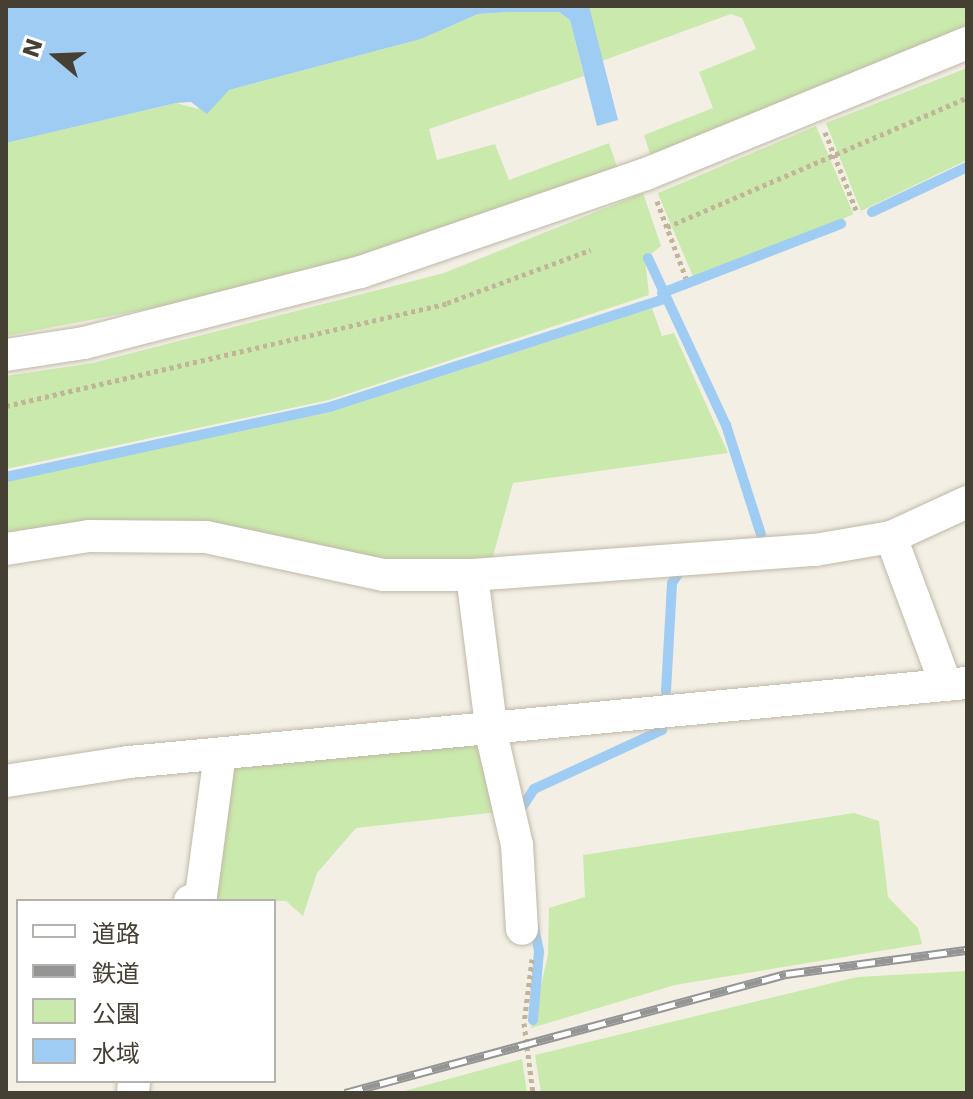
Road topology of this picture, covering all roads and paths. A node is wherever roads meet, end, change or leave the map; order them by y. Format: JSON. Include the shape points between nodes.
{"nodes":[{"id":1,"x":967,"y":43,"type":"edge"},
{"id":2,"x":967,"y":98,"type":"edge"},
{"id":3,"x":815,"y":109,"type":"junction"},
{"id":4,"x":835,"y":158,"type":"junction"},
{"id":5,"x":646,"y":174,"type":"junction"},
{"id":6,"x":856,"y":210,"type":"dead end"},
{"id":7,"x":667,"y":227,"type":"junction"},
{"id":8,"x":590,"y":250,"type":"dead end"},
{"id":9,"x":686,"y":278,"type":"dead end"},
{"id":10,"x":6,"y":355,"type":"edge"},
{"id":11,"x":6,"y":406,"type":"edge"},
{"id":12,"x":967,"y":502,"type":"edge"},
{"id":13,"x":891,"y":537,"type":"junction"},
{"id":14,"x":6,"y":549,"type":"edge"},
{"id":15,"x":472,"y":575,"type":"junction"},
{"id":16,"x":956,"y":684,"type":"edge"},
{"id":17,"x":492,"y":728,"type":"junction"},
{"id":18,"x":220,"y":754,"type":"junction"},
{"id":19,"x":6,"y":781,"type":"edge"},
{"id":20,"x":194,"y":899,"type":"edge"},
{"id":21,"x":522,"y":929,"type":"joint"},
{"id":22,"x":533,"y":1093,"type":"edge"}],
"edges":[{"from":1,"to":3,"type":"street"},
{"from":2,"to":4,"type":"path"},
{"from":3,"to":4,"type":"path"},
{"from":3,"to":5,"type":"street"},
{"from":4,"to":6,"type":"path"},
{"from":4,"to":7,"type":"path"},
{"from":5,"to":7,"type":"path"},
{"from":5,"to":10,"type":"street","via":[[361,272],[84,343]]},
{"from":7,"to":9,"type":"path"},
{"from":8,"to":11,"type":"path","via":[[447,303]]},
{"from":12,"to":13,"type":"street"},
{"from":13,"to":15,"type":"street","via":[[815,550]]},
{"from":13,"to":16,"type":"street"},
{"from":14,"to":15,"type":"street","via":[[89,536],[206,537],[384,575]]},
{"from":15,"to":17,"type":"street"},
{"from":16,"to":17,"type":"street"},
{"from":17,"to":18,"type":"street"},
{"from":17,"to":21,"type":"street","via":[[517,845]]},
{"from":18,"to":19,"type":"street"},
{"from":18,"to":20,"type":"street","via":[[201,896]]},
{"from":21,"to":22,"type":"path","via":[[532,952],[524,1023]]}]}
